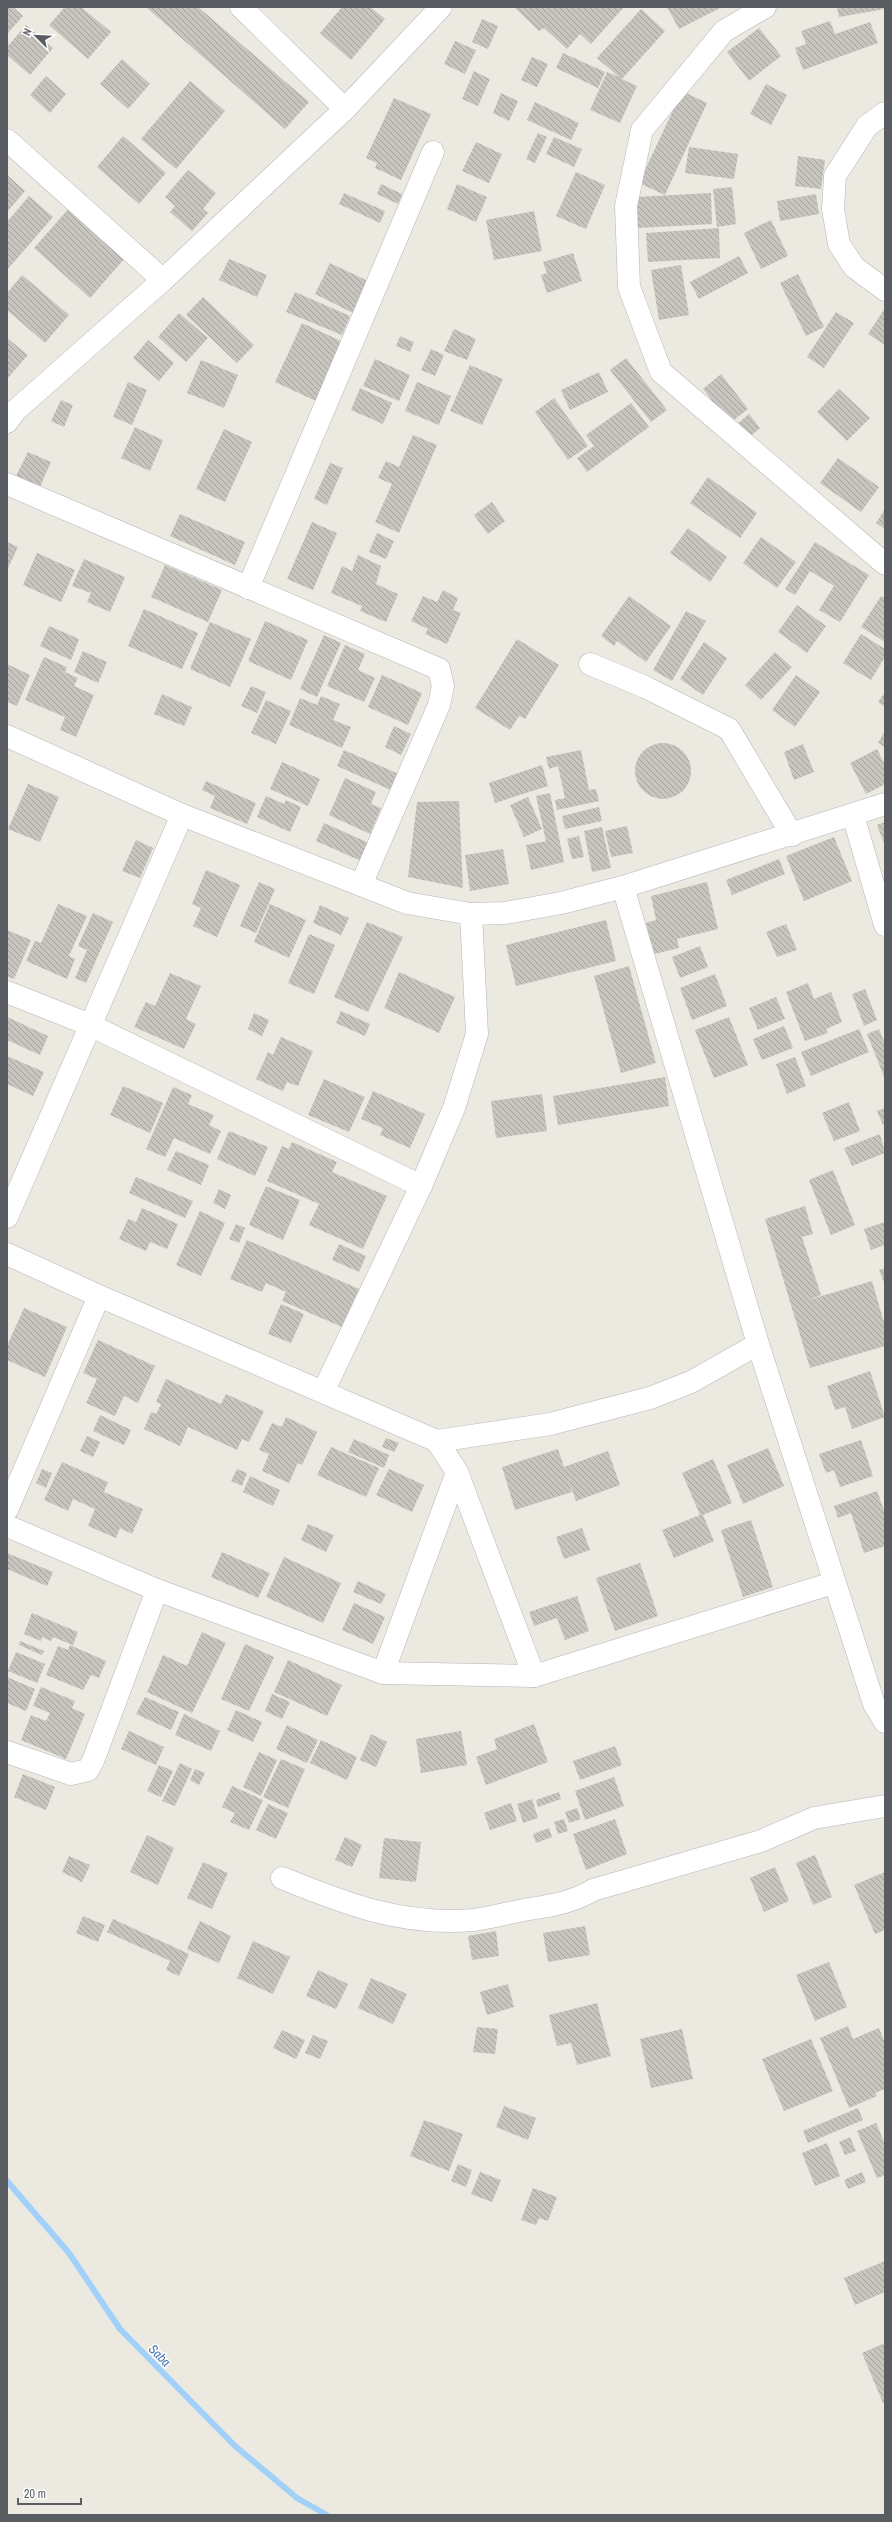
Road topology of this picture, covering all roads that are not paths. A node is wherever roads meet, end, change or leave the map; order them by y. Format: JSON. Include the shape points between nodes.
{"nodes":[{"id":1,"x":241,"y":7,"type":"edge"},
{"id":2,"x":441,"y":7,"type":"edge"},
{"id":3,"x":765,"y":7,"type":"edge"},
{"id":4,"x":345,"y":109,"type":"junction"},
{"id":5,"x":885,"y":113,"type":"edge"},
{"id":6,"x":7,"y":140,"type":"edge"},
{"id":7,"x":433,"y":152,"type":"dead end"},
{"id":8,"x":162,"y":280,"type":"junction"},
{"id":9,"x":885,"y":290,"type":"edge"},
{"id":10,"x":7,"y":422,"type":"edge"},
{"id":11,"x":7,"y":484,"type":"edge"},
{"id":12,"x":885,"y":564,"type":"edge"},
{"id":13,"x":248,"y":588,"type":"junction"},
{"id":14,"x":590,"y":664,"type":"dead end"},
{"id":15,"x":7,"y":736,"type":"edge"},
{"id":16,"x":885,"y":804,"type":"edge"},
{"id":17,"x":182,"y":815,"type":"junction"},
{"id":18,"x":853,"y":815,"type":"junction"},
{"id":19,"x":792,"y":835,"type":"junction"},
{"id":20,"x":361,"y":885,"type":"junction"},
{"id":21,"x":623,"y":887,"type":"junction"},
{"id":22,"x":471,"y":914,"type":"junction"},
{"id":23,"x":885,"y":925,"type":"edge"},
{"id":24,"x":7,"y":992,"type":"edge"},
{"id":25,"x":90,"y":1025,"type":"junction"},
{"id":26,"x":421,"y":1186,"type":"junction"},
{"id":27,"x":7,"y":1217,"type":"edge"},
{"id":28,"x":7,"y":1254,"type":"edge"},
{"id":29,"x":100,"y":1296,"type":"junction"},
{"id":30,"x":758,"y":1344,"type":"junction"},
{"id":31,"x":323,"y":1392,"type":"junction"},
{"id":32,"x":437,"y":1441,"type":"junction"},
{"id":33,"x":457,"y":1472,"type":"junction"},
{"id":34,"x":7,"y":1510,"type":"edge"},
{"id":35,"x":7,"y":1526,"type":"edge"},
{"id":36,"x":833,"y":1583,"type":"junction"},
{"id":37,"x":157,"y":1590,"type":"junction"},
{"id":38,"x":384,"y":1673,"type":"junction"},
{"id":39,"x":534,"y":1676,"type":"junction"},
{"id":40,"x":885,"y":1722,"type":"edge"},
{"id":41,"x":7,"y":1752,"type":"edge"},
{"id":42,"x":885,"y":1806,"type":"edge"},
{"id":43,"x":282,"y":1878,"type":"dead end"}],
"edges":[{"from":1,"to":4,"type":"street"},
{"from":2,"to":4,"type":"street"},
{"from":3,"to":12,"type":"street","via":[[724,31],[642,130],[626,206],[629,287],[661,372]]},
{"from":4,"to":8,"type":"street"},
{"from":5,"to":9,"type":"street","via":[[868,126],[835,176],[833,209],[839,244],[854,267]]},
{"from":6,"to":8,"type":"street"},
{"from":7,"to":13,"type":"street"},
{"from":8,"to":10,"type":"street","via":[[16,410]]},
{"from":11,"to":13,"type":"street"},
{"from":13,"to":20,"type":"street","via":[[439,669],[443,686],[439,705]]},
{"from":14,"to":19,"type":"street","via":[[645,687],[729,729]]},
{"from":15,"to":17,"type":"street"},
{"from":16,"to":18,"type":"street"},
{"from":17,"to":20,"type":"street"},
{"from":17,"to":25,"type":"street"},
{"from":18,"to":19,"type":"street"},
{"from":18,"to":23,"type":"street"},
{"from":19,"to":21,"type":"street"},
{"from":20,"to":22,"type":"street","via":[[407,903]]},
{"from":21,"to":22,"type":"street","via":[[561,903],[505,913]]},
{"from":21,"to":30,"type":"street"},
{"from":22,"to":26,"type":"street","via":[[476,1034],[454,1108]]},
{"from":24,"to":25,"type":"street"},
{"from":25,"to":26,"type":"street"},
{"from":25,"to":27,"type":"street"},
{"from":26,"to":31,"type":"street"},
{"from":28,"to":29,"type":"street"},
{"from":29,"to":31,"type":"street"},
{"from":29,"to":34,"type":"street"},
{"from":30,"to":32,"type":"street","via":[[691,1382],[605,1412],[550,1424]]},
{"from":30,"to":36,"type":"street"},
{"from":31,"to":32,"type":"street"},
{"from":32,"to":33,"type":"street"},
{"from":33,"to":38,"type":"street"},
{"from":33,"to":39,"type":"street"},
{"from":35,"to":37,"type":"street"},
{"from":36,"to":39,"type":"street"},
{"from":36,"to":40,"type":"street","via":[[874,1704]]},
{"from":37,"to":38,"type":"street"},
{"from":37,"to":41,"type":"street","via":[[88,1770],[71,1774]]},
{"from":38,"to":39,"type":"street"},
{"from":42,"to":43,"type":"street","via":[[814,1818],[761,1841],[593,1890],[572,1901],[474,1920],[438,1921],[392,1917],[345,1904]]}]}
